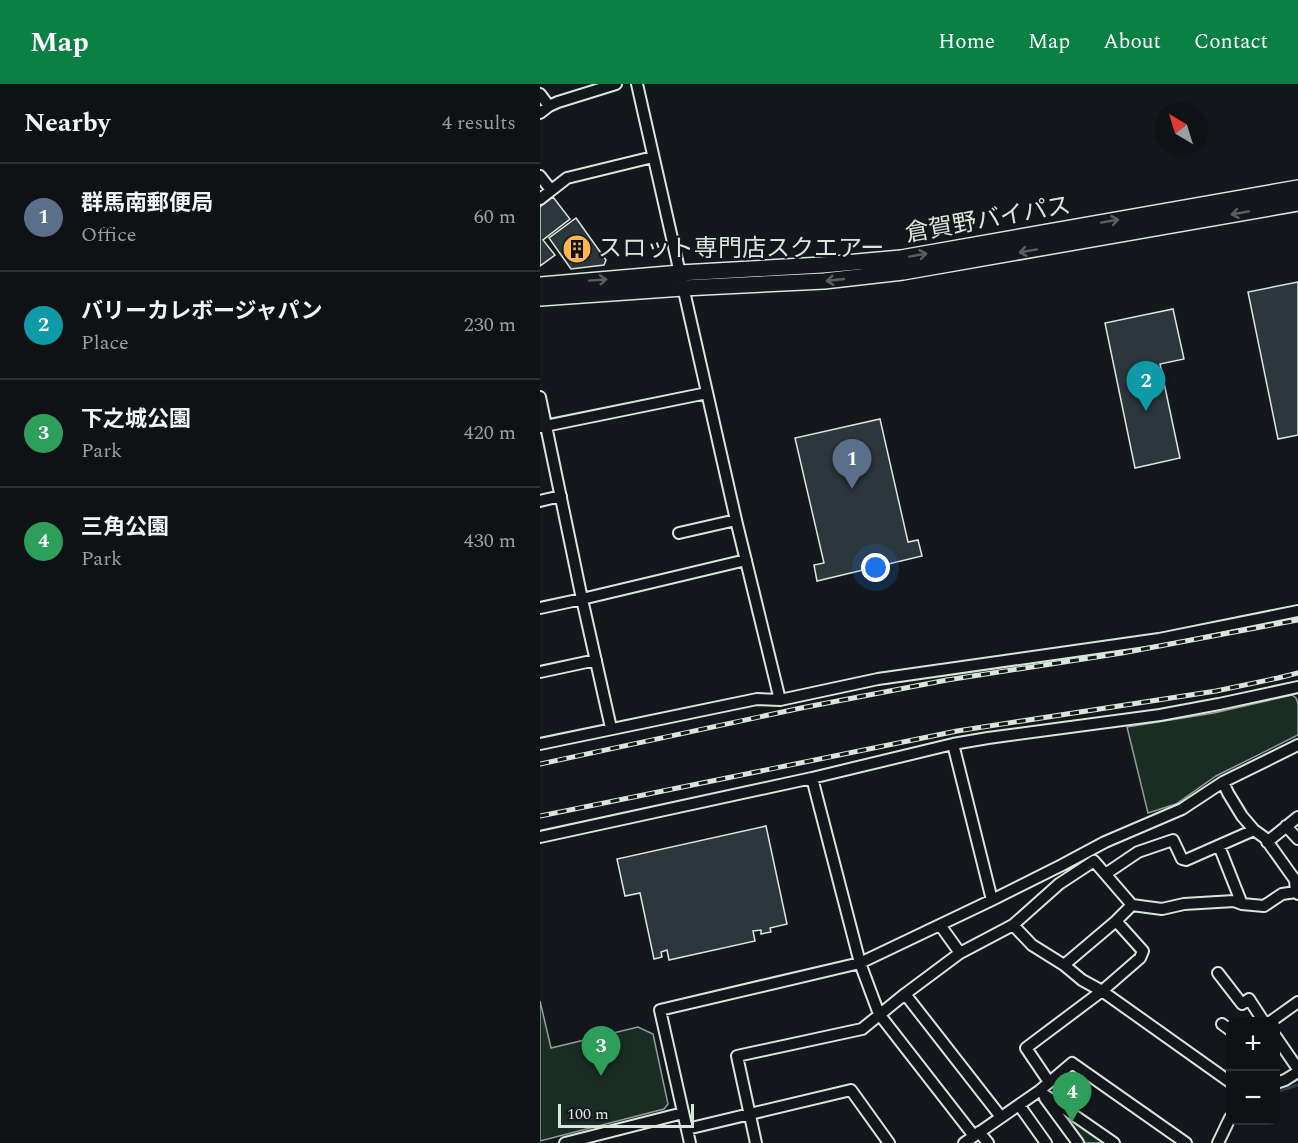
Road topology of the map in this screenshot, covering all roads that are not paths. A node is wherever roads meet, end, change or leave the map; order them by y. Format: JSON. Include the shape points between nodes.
{"nodes":[{"id":1,"x":616,"y":84,"type":"edge"},
{"id":2,"x":637,"y":84,"type":"edge"},
{"id":3,"x":540,"y":94,"type":"edge"},
{"id":4,"x":545,"y":110,"type":"edge"},
{"id":5,"x":653,"y":157,"type":"junction"},
{"id":6,"x":540,"y":176,"type":"edge"},
{"id":7,"x":1298,"y":188,"type":"edge"},
{"id":8,"x":551,"y":190,"type":"junction"},
{"id":9,"x":540,"y":199,"type":"edge"},
{"id":10,"x":1298,"y":203,"type":"edge"},
{"id":11,"x":681,"y":281,"type":"junction"},
{"id":12,"x":540,"y":285,"type":"edge"},
{"id":13,"x":540,"y":298,"type":"edge"},
{"id":14,"x":707,"y":393,"type":"junction"},
{"id":15,"x":540,"y":397,"type":"edge"},
{"id":16,"x":543,"y":427,"type":"edge"},
{"id":17,"x":561,"y":496,"type":"junction"},
{"id":18,"x":540,"y":501,"type":"edge"},
{"id":19,"x":736,"y":520,"type":"junction"},
{"id":20,"x":679,"y":532,"type":"dead end"},
{"id":21,"x":746,"y":560,"type":"junction"},
{"id":22,"x":582,"y":599,"type":"junction"},
{"id":23,"x":540,"y":608,"type":"edge"},
{"id":24,"x":1298,"y":612,"type":"edge"},
{"id":25,"x":596,"y":660,"type":"junction"},
{"id":26,"x":540,"y":672,"type":"edge"},
{"id":27,"x":1298,"y":687,"type":"edge"},
{"id":28,"x":780,"y":700,"type":"junction"},
{"id":29,"x":611,"y":728,"type":"junction"},
{"id":30,"x":540,"y":744,"type":"edge"},
{"id":31,"x":953,"y":744,"type":"junction"},
{"id":32,"x":1298,"y":745,"type":"edge"},
{"id":33,"x":812,"y":778,"type":"junction"},
{"id":34,"x":1223,"y":782,"type":"junction"},
{"id":35,"x":1298,"y":817,"type":"edge"},
{"id":36,"x":1286,"y":826,"type":"junction"},
{"id":37,"x":1254,"y":830,"type":"junction"},
{"id":38,"x":540,"y":837,"type":"edge"},
{"id":39,"x":1298,"y":839,"type":"edge"},
{"id":40,"x":1267,"y":842,"type":"junction"},
{"id":41,"x":1219,"y":846,"type":"junction"},
{"id":42,"x":1107,"y":873,"type":"junction"},
{"id":43,"x":1297,"y":893,"type":"edge"},
{"id":44,"x":993,"y":900,"type":"junction"},
{"id":45,"x":1242,"y":904,"type":"junction"},
{"id":46,"x":1132,"y":905,"type":"junction"},
{"id":47,"x":1116,"y":921,"type":"junction"},
{"id":48,"x":940,"y":924,"type":"junction"},
{"id":49,"x":1012,"y":925,"type":"junction"},
{"id":50,"x":960,"y":953,"type":"junction"},
{"id":51,"x":860,"y":963,"type":"junction"},
{"id":52,"x":1064,"y":965,"type":"junction"},
{"id":53,"x":1218,"y":973,"type":"dead end"},
{"id":54,"x":1102,"y":991,"type":"junction"},
{"id":55,"x":905,"y":994,"type":"junction"},
{"id":56,"x":1298,"y":1002,"type":"edge"},
{"id":57,"x":879,"y":1014,"type":"junction"},
{"id":58,"x":1261,"y":1017,"type":"edge"},
{"id":59,"x":1277,"y":1017,"type":"edge"},
{"id":60,"x":1280,"y":1044,"type":"edge"},
{"id":61,"x":1298,"y":1071,"type":"edge"},
{"id":62,"x":1226,"y":1079,"type":"edge"},
{"id":63,"x":1049,"y":1082,"type":"junction"},
{"id":64,"x":1280,"y":1082,"type":"edge"},
{"id":65,"x":1039,"y":1090,"type":"junction"},
{"id":66,"x":1019,"y":1105,"type":"junction"},
{"id":67,"x":683,"y":1113,"type":"junction"},
{"id":68,"x":749,"y":1113,"type":"junction"},
{"id":69,"x":1001,"y":1117,"type":"junction"},
{"id":70,"x":1227,"y":1125,"type":"edge"},
{"id":71,"x":687,"y":1129,"type":"junction"},
{"id":72,"x":977,"y":1134,"type":"junction"},
{"id":73,"x":565,"y":1143,"type":"edge"},
{"id":74,"x":690,"y":1143,"type":"edge"},
{"id":75,"x":756,"y":1143,"type":"edge"},
{"id":76,"x":889,"y":1143,"type":"edge"},
{"id":77,"x":964,"y":1143,"type":"edge"},
{"id":78,"x":988,"y":1143,"type":"edge"},
{"id":79,"x":1046,"y":1143,"type":"edge"},
{"id":80,"x":1078,"y":1143,"type":"edge"},
{"id":81,"x":1114,"y":1143,"type":"edge"},
{"id":82,"x":1186,"y":1143,"type":"edge"},
{"id":83,"x":1218,"y":1143,"type":"edge"}],
"edges":[{"from":1,"to":4,"type":"street"},
{"from":2,"to":5,"type":"street"},
{"from":3,"to":4,"type":"street"},
{"from":5,"to":8,"type":"street","via":[[567,178]]},
{"from":5,"to":11,"type":"street"},
{"from":6,"to":8,"type":"street"},
{"from":11,"to":7,"type":"highway","name":"倉賀野バイパス","one_way":true,"via":[[901,258]]},
{"from":8,"to":9,"type":"street"},
{"from":10,"to":11,"type":"highway","name":"倉賀野バイパス","one_way":true,"via":[[903,272],[824,281]]},
{"from":12,"to":11,"type":"highway","name":"倉賀野バイパス","one_way":true},
{"from":11,"to":13,"type":"highway","name":"倉賀野バイパス"},
{"from":11,"to":14,"type":"street"},
{"from":14,"to":16,"type":"street"},
{"from":14,"to":19,"type":"street"},
{"from":15,"to":16,"type":"street"},
{"from":16,"to":17,"type":"street"},
{"from":17,"to":18,"type":"street"},
{"from":17,"to":22,"type":"street"},
{"from":19,"to":20,"type":"street"},
{"from":19,"to":21,"type":"street"},
{"from":21,"to":22,"type":"street"},
{"from":21,"to":28,"type":"street"},
{"from":22,"to":23,"type":"street"},
{"from":22,"to":25,"type":"street"},
{"from":24,"to":28,"type":"street","via":[[1159,639],[878,679]]},
{"from":25,"to":26,"type":"street"},
{"from":25,"to":29,"type":"street"},
{"from":27,"to":31,"type":"street","via":[[1160,715]]},
{"from":28,"to":29,"type":"street","via":[[758,699]]},
{"from":29,"to":30,"type":"street"},
{"from":31,"to":33,"type":"street"},
{"from":31,"to":44,"type":"street"},
{"from":32,"to":34,"type":"street"},
{"from":33,"to":38,"type":"street"},
{"from":33,"to":51,"type":"street"},
{"from":34,"to":37,"type":"street"},
{"from":34,"to":44,"type":"street","via":[[1182,809],[1105,842]]},
{"from":35,"to":36,"type":"street"},
{"from":36,"to":39,"type":"street"},
{"from":36,"to":40,"type":"street"},
{"from":37,"to":40,"type":"street"},
{"from":37,"to":41,"type":"street"},
{"from":40,"to":43,"type":"street","via":[[1295,880]]},
{"from":41,"to":42,"type":"street","via":[[1182,860],[1173,840],[1138,852]]},
{"from":41,"to":45,"type":"street"},
{"from":42,"to":46,"type":"street"},
{"from":42,"to":49,"type":"street","via":[[1095,861],[1059,884]]},
{"from":43,"to":45,"type":"street","via":[[1282,894],[1264,906]]},
{"from":44,"to":48,"type":"street"},
{"from":45,"to":46,"type":"street","via":[[1184,903],[1162,909]]},
{"from":46,"to":47,"type":"street"},
{"from":47,"to":52,"type":"street"},
{"from":47,"to":54,"type":"street","via":[[1143,951]]},
{"from":48,"to":50,"type":"street"},
{"from":48,"to":51,"type":"street"},
{"from":49,"to":50,"type":"street"},
{"from":49,"to":52,"type":"street","via":[[1032,945]]},
{"from":50,"to":55,"type":"street"},
{"from":51,"to":57,"type":"street"},
{"from":51,"to":67,"type":"street","via":[[660,1010]]},
{"from":52,"to":54,"type":"street"},
{"from":53,"to":58,"type":"street","via":[[1242,1004],[1249,999]]},
{"from":54,"to":62,"type":"street"},
{"from":54,"to":63,"type":"street","via":[[1026,1048]]},
{"from":55,"to":57,"type":"street"},
{"from":55,"to":69,"type":"street"},
{"from":56,"to":59,"type":"street"},
{"from":57,"to":68,"type":"street","via":[[862,1029],[737,1056]]},
{"from":57,"to":72,"type":"street"},
{"from":60,"to":61,"type":"street"},
{"from":61,"to":64,"type":"street"},
{"from":63,"to":65,"type":"street"},
{"from":63,"to":82,"type":"street","via":[[1072,1063]]},
{"from":65,"to":66,"type":"street"},
{"from":65,"to":80,"type":"street"},
{"from":65,"to":81,"type":"street"},
{"from":66,"to":69,"type":"street"},
{"from":66,"to":79,"type":"street"},
{"from":67,"to":71,"type":"street"},
{"from":67,"to":73,"type":"street"},
{"from":68,"to":71,"type":"street"},
{"from":68,"to":75,"type":"street"},
{"from":68,"to":76,"type":"street","via":[[850,1090]]},
{"from":69,"to":72,"type":"street"},
{"from":70,"to":83,"type":"street"},
{"from":71,"to":74,"type":"street"},
{"from":72,"to":77,"type":"street"},
{"from":72,"to":78,"type":"street"}]}
